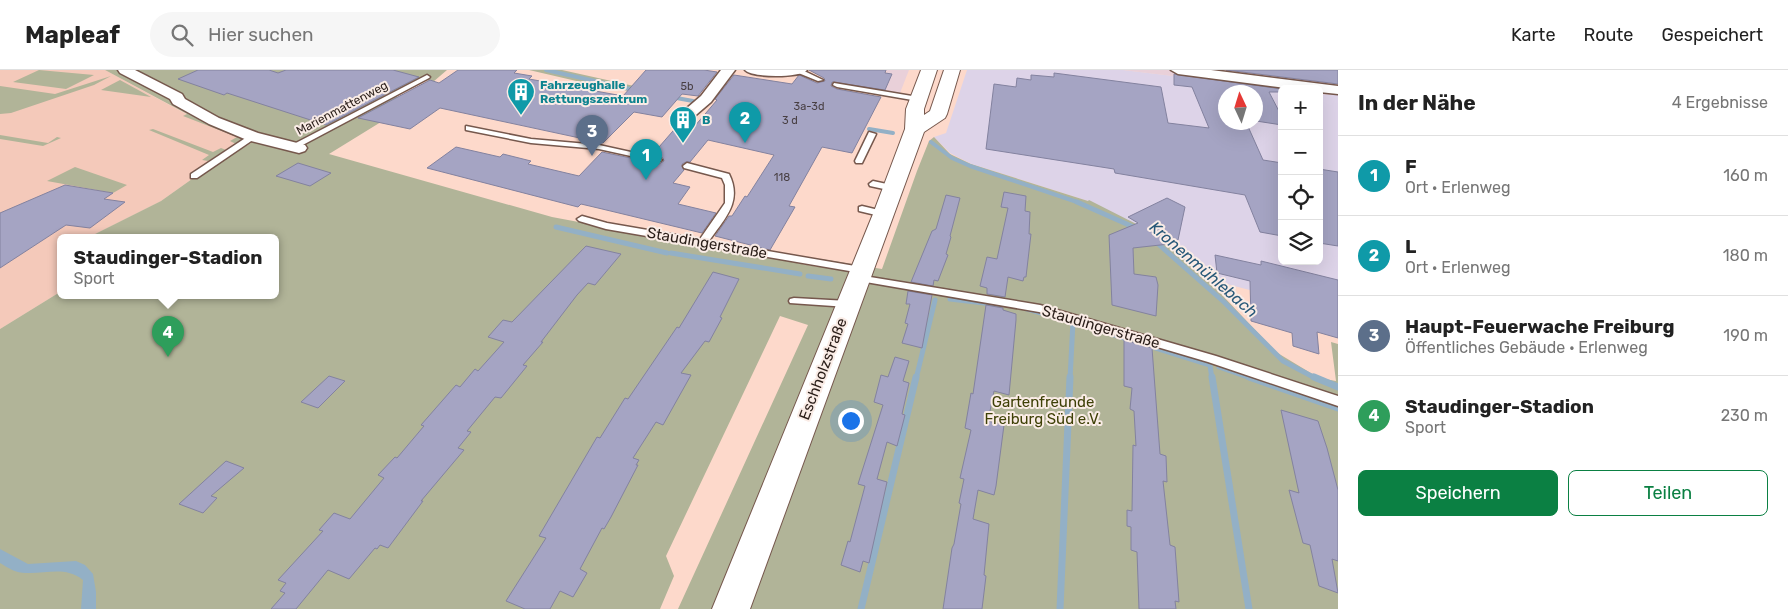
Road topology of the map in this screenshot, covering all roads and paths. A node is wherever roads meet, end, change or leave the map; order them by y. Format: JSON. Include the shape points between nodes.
{"nodes":[{"id":1,"x":125,"y":70,"type":"edge"},
{"id":2,"x":728,"y":70,"type":"edge"},
{"id":3,"x":752,"y":70,"type":"edge"},
{"id":4,"x":799,"y":70,"type":"edge"},
{"id":5,"x":929,"y":70,"type":"edge"},
{"id":6,"x":952,"y":70,"type":"edge"},
{"id":7,"x":1178,"y":70,"type":"edge"},
{"id":8,"x":427,"y":77,"type":"dead end"},
{"id":9,"x":820,"y":80,"type":"dead end"},
{"id":10,"x":837,"y":85,"type":"dead end"},
{"id":11,"x":1338,"y":90,"type":"edge"},
{"id":12,"x":918,"y":99,"type":"junction"},
{"id":13,"x":685,"y":117,"type":"dead end"},
{"id":14,"x":469,"y":128,"type":"dead end"},
{"id":15,"x":915,"y":129,"type":"junction"},
{"id":16,"x":872,"y":134,"type":"dead end"},
{"id":17,"x":253,"y":137,"type":"junction"},
{"id":18,"x":297,"y":147,"type":"joint"},
{"id":19,"x":658,"y":160,"type":"dead end"},
{"id":20,"x":859,"y":161,"type":"dead end"},
{"id":21,"x":687,"y":166,"type":"dead end"},
{"id":22,"x":194,"y":176,"type":"dead end"},
{"id":23,"x":582,"y":220,"type":"dead end"},
{"id":24,"x":703,"y":242,"type":"junction"},
{"id":25,"x":856,"y":284,"type":"junction"},
{"id":26,"x":794,"y":301,"type":"dead end"},
{"id":27,"x":1338,"y":401,"type":"edge"},
{"id":28,"x":731,"y":609,"type":"edge"}],
"edges":[{"from":1,"to":17,"type":"street","via":[[214,120]]},
{"from":2,"to":13,"type":"street","via":[[706,99]]},
{"from":3,"to":4,"type":"street"},
{"from":4,"to":9,"type":"lane"},
{"from":5,"to":12,"type":"main road","name":"Eschholzstraße"},
{"from":6,"to":15,"type":"main road","via":[[938,114]]},
{"from":7,"to":11,"type":"street"},
{"from":8,"to":18,"type":"lane","name":"Marienmattenweg"},
{"from":10,"to":12,"type":"lane","via":[[865,95]]},
{"from":12,"to":15,"type":"main road","name":"Eschholzstraße"},
{"from":14,"to":19,"type":"lane","via":[[531,141],[599,147]]},
{"from":15,"to":25,"type":"main road","name":"Eschholzstraße","via":[[878,199]]},
{"from":16,"to":20,"type":"lane"},
{"from":17,"to":18,"type":"street"},
{"from":17,"to":22,"type":"lane"},
{"from":21,"to":24,"type":"lane","via":[[726,176],[729,185],[730,203]]},
{"from":23,"to":24,"type":"lane","name":"Staudingerstraße"},
{"from":24,"to":25,"type":"lane","name":"Staudingerstraße"},
{"from":25,"to":26,"type":"lane","via":[[829,302]]},
{"from":25,"to":27,"type":"lane","name":"Staudingerstraße","via":[[1040,308]]},
{"from":25,"to":28,"type":"main road","name":"Eschholzstraße"}]}
